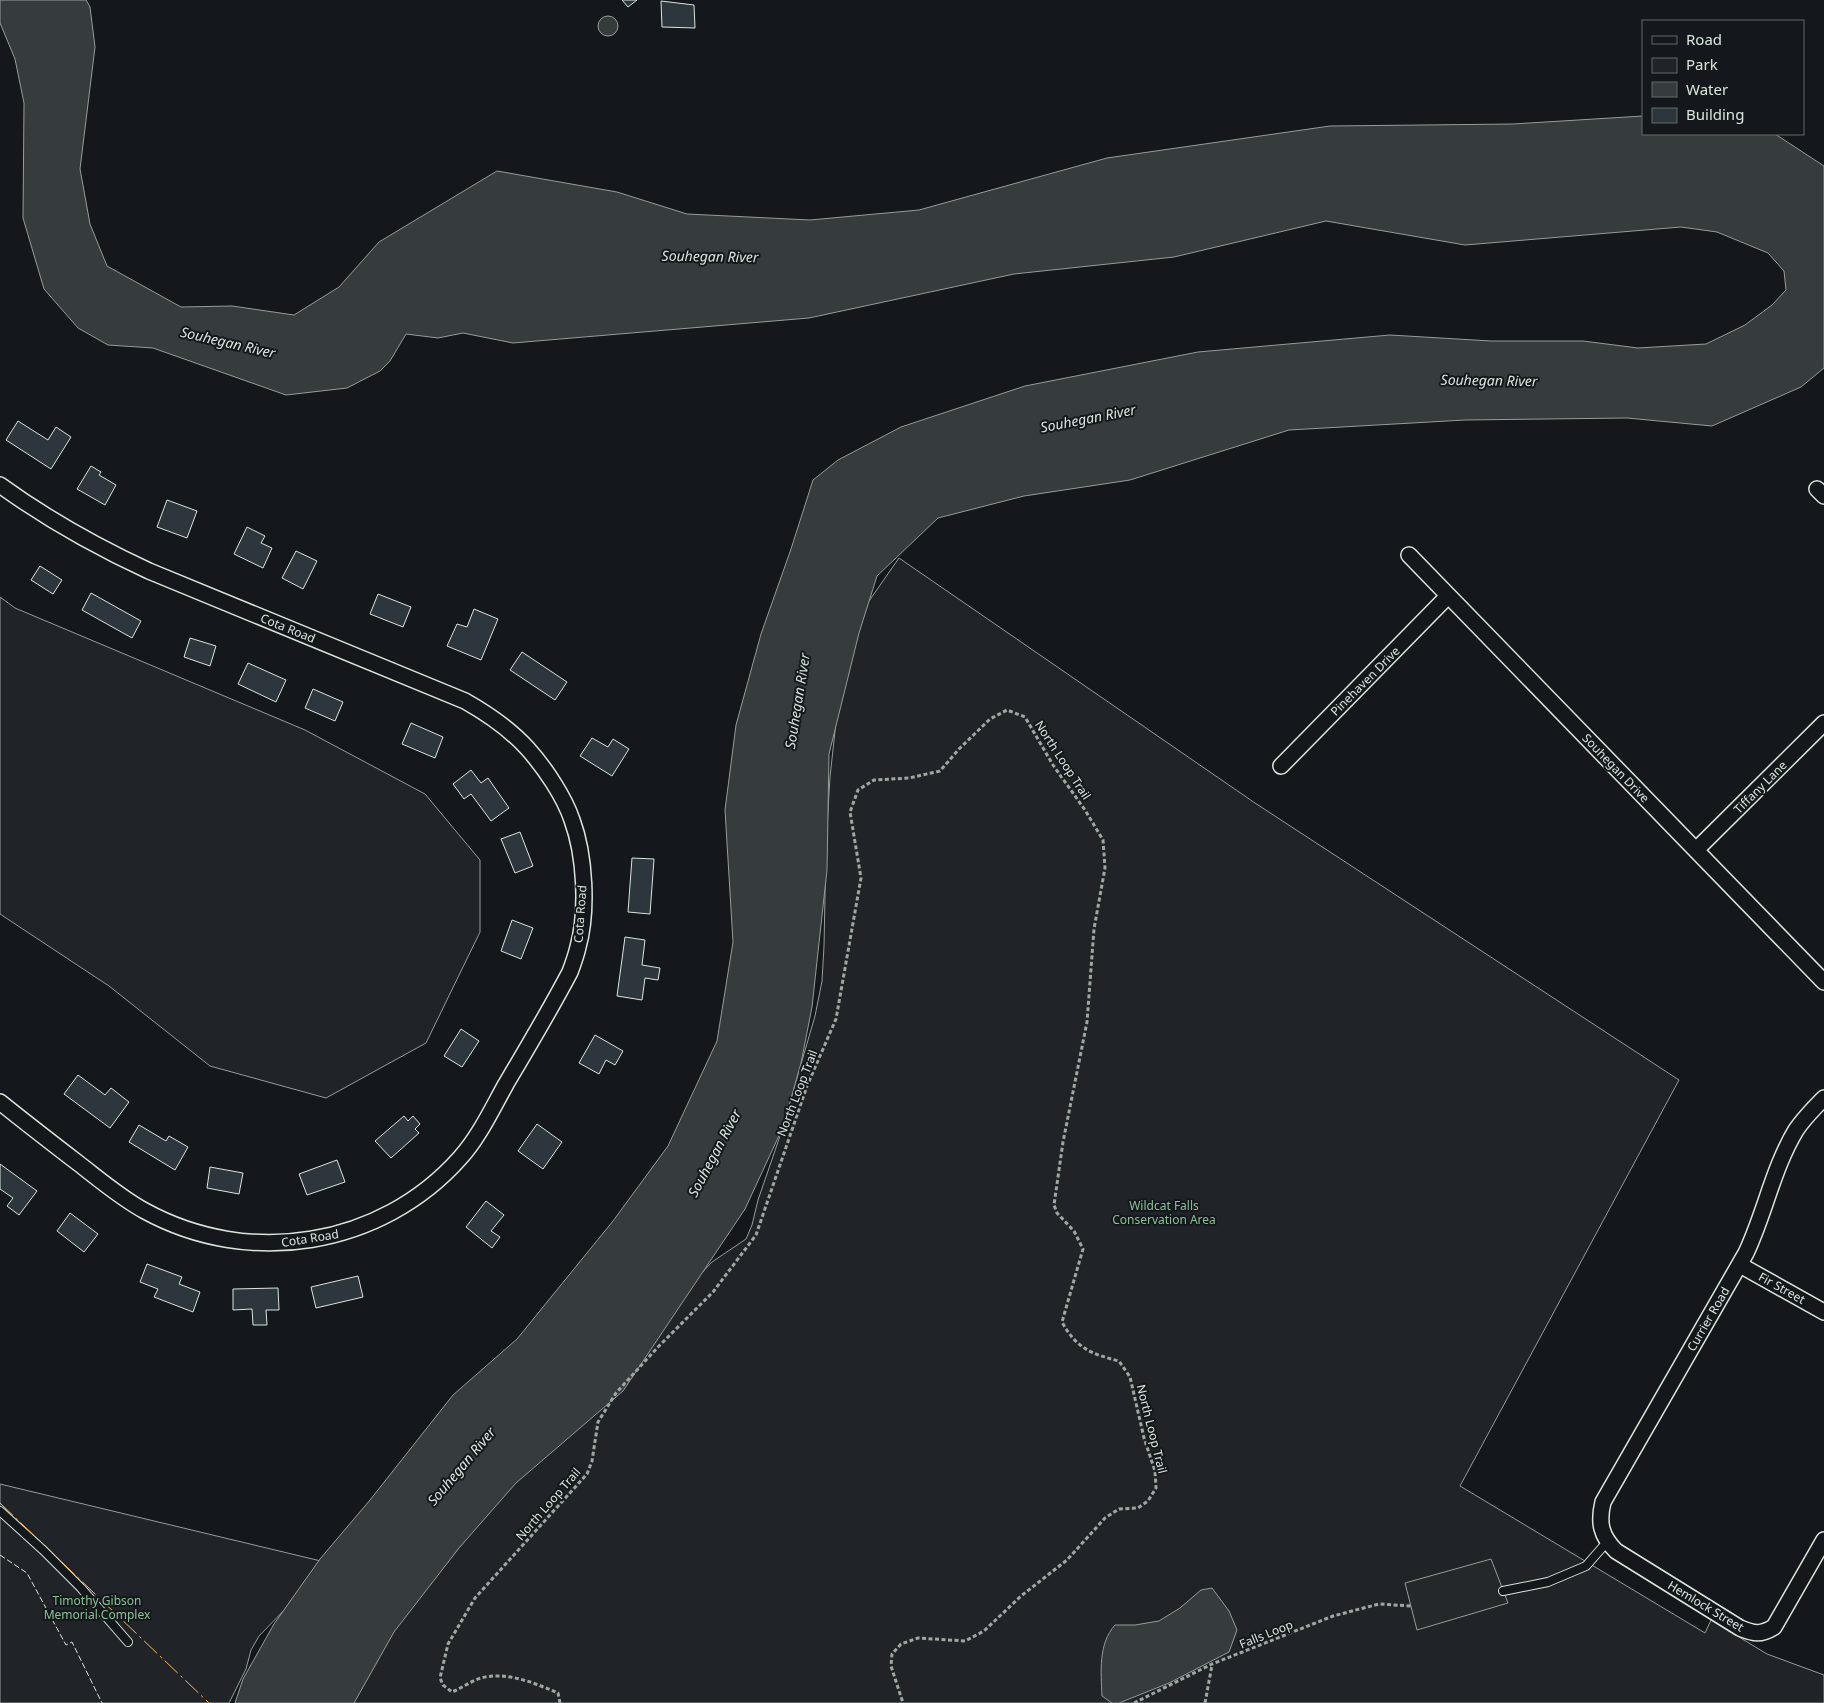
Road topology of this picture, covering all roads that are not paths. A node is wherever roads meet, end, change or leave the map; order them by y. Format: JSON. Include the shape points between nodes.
{"nodes":[{"id":1,"x":0,"y":485,"type":"edge"},
{"id":2,"x":1409,"y":555,"type":"dead end"},
{"id":3,"x":1448,"y":596,"type":"junction"},
{"id":4,"x":1824,"y":723,"type":"edge"},
{"id":5,"x":1281,"y":766,"type":"dead end"},
{"id":6,"x":1696,"y":850,"type":"junction"},
{"id":7,"x":1824,"y":982,"type":"edge"},
{"id":8,"x":1824,"y":1098,"type":"edge"},
{"id":9,"x":0,"y":1102,"type":"edge"},
{"id":10,"x":1740,"y":1264,"type":"junction"},
{"id":11,"x":1824,"y":1312,"type":"edge"},
{"id":12,"x":0,"y":1511,"type":"edge"},
{"id":13,"x":1824,"y":1540,"type":"edge"},
{"id":14,"x":1607,"y":1542,"type":"junction"},
{"id":15,"x":1503,"y":1591,"type":"dead end"},
{"id":16,"x":128,"y":1642,"type":"dead end"}],
"edges":[{"from":1,"to":9,"type":"street","name":"Cota Road","via":[[60,525],[149,571],[465,701],[488,714],[528,749],[559,795],[572,819],[578,841],[583,889],[579,946],[570,972],[479,1131],[461,1157],[440,1178],[391,1213],[365,1225],[337,1235],[279,1243],[221,1239],[192,1231],[145,1211],[116,1193]]},
{"from":2,"to":3,"type":"street","name":"Souhegan Drive"},
{"from":3,"to":5,"type":"street","name":"Pinehaven Drive"},
{"from":3,"to":6,"type":"street","name":"Souhegan Drive"},
{"from":4,"to":6,"type":"street","name":"Tiffany Lane"},
{"from":6,"to":7,"type":"street","name":"Souhegan Drive"},
{"from":8,"to":10,"type":"street","name":"Currier Road","via":[[1797,1128],[1782,1157],[1755,1233]]},
{"from":10,"to":11,"type":"street","name":"Fir Street"},
{"from":10,"to":14,"type":"street","name":"Currier Road","via":[[1603,1502],[1600,1522]]},
{"from":12,"to":16,"type":"lane","via":[[44,1550]]},
{"from":13,"to":14,"type":"street","name":"Hemlock Street","via":[[1774,1627],[1765,1633],[1754,1634],[1616,1551]]},
{"from":14,"to":15,"type":"lane","via":[[1586,1566],[1548,1582]]}]}
